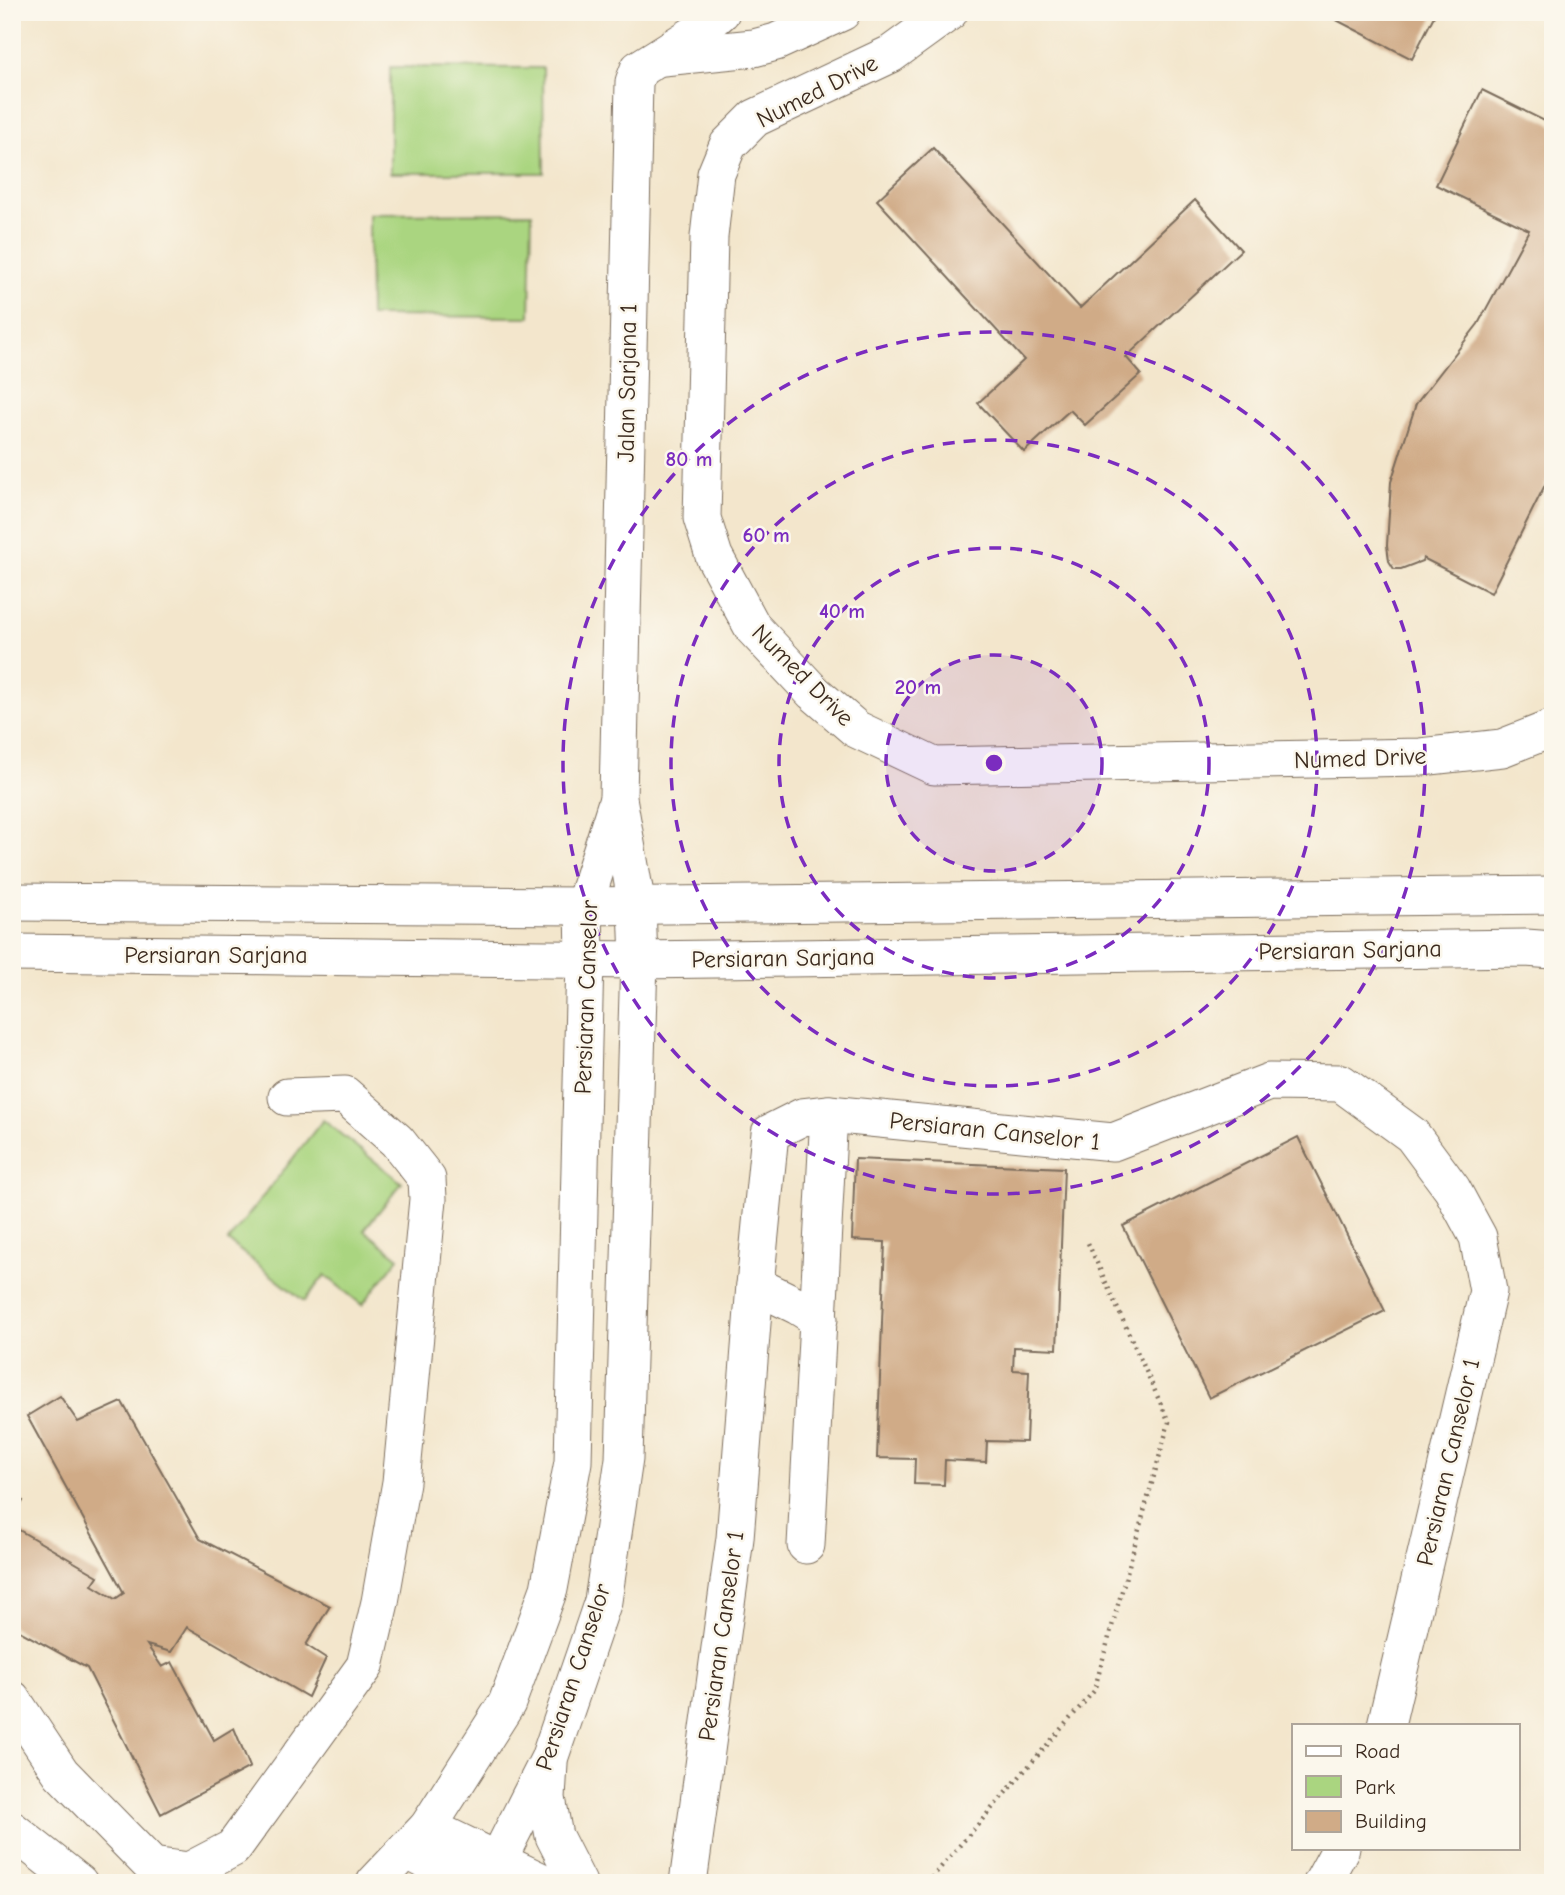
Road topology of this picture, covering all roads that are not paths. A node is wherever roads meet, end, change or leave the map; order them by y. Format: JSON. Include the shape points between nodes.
{"nodes":[{"id":1,"x":721,"y":12,"type":"edge"},
{"id":2,"x":842,"y":12,"type":"edge"},
{"id":3,"x":949,"y":12,"type":"edge"},
{"id":4,"x":655,"y":58,"type":"junction"},
{"id":5,"x":1553,"y":728,"type":"edge"},
{"id":6,"x":618,"y":798,"type":"junction"},
{"id":7,"x":1553,"y":895,"type":"edge"},
{"id":8,"x":12,"y":902,"type":"edge"},
{"id":9,"x":584,"y":906,"type":"junction"},
{"id":10,"x":637,"y":906,"type":"junction"},
{"id":11,"x":1553,"y":950,"type":"edge"},
{"id":12,"x":12,"y":953,"type":"edge"},
{"id":13,"x":585,"y":958,"type":"junction"},
{"id":14,"x":639,"y":960,"type":"junction"},
{"id":15,"x":287,"y":1097,"type":"dead end"},
{"id":16,"x":829,"y":1114,"type":"junction"},
{"id":17,"x":755,"y":1285,"type":"junction"},
{"id":18,"x":819,"y":1320,"type":"junction"},
{"id":19,"x":806,"y":1545,"type":"dead end"},
{"id":20,"x":12,"y":1699,"type":"edge"},
{"id":21,"x":1386,"y":1724,"type":"edge"},
{"id":22,"x":549,"y":1759,"type":"junction"},
{"id":23,"x":12,"y":1830,"type":"edge"},
{"id":24,"x":417,"y":1839,"type":"junction"},
{"id":25,"x":1340,"y":1850,"type":"edge"},
{"id":26,"x":483,"y":1875,"type":"edge"},
{"id":27,"x":79,"y":1883,"type":"edge"},
{"id":28,"x":375,"y":1883,"type":"edge"},
{"id":29,"x":544,"y":1883,"type":"edge"},
{"id":30,"x":578,"y":1883,"type":"edge"},
{"id":31,"x":688,"y":1883,"type":"edge"},
{"id":32,"x":1322,"y":1883,"type":"edge"}],
"edges":[{"from":1,"to":4,"type":"street","name":"Jalan Sarjana 1"},
{"from":2,"to":4,"type":"street","via":[[754,48]]},
{"from":3,"to":5,"type":"street","name":"Numed Drive","via":[[891,54],[755,118],[728,145],[716,174],[709,237],[702,518],[713,556],[753,628],[813,692],[856,729],[934,766],[1422,757],[1502,748]]},
{"from":4,"to":6,"type":"street","name":"Jalan Sarjana 1","via":[[639,69],[634,82]]},
{"from":6,"to":9,"type":"street","name":"Persiaran Canselor"},
{"from":6,"to":10,"type":"street","name":"Persiaran Canselor"},
{"from":7,"to":10,"type":"street","name":"Persiaran Sarjana"},
{"from":8,"to":9,"type":"street","name":"Persiaran Sarjana"},
{"from":9,"to":10,"type":"street","name":"Persiaran Sarjana"},
{"from":9,"to":13,"type":"street","name":"Persiaran Canselor"},
{"from":10,"to":14,"type":"street","name":"Persiaran Canselor"},
{"from":11,"to":14,"type":"street","name":"Persiaran Sarjana"},
{"from":12,"to":13,"type":"street","name":"Persiaran Sarjana"},
{"from":13,"to":14,"type":"street","name":"Persiaran Sarjana"},
{"from":13,"to":24,"type":"street","name":"Persiaran Canselor","via":[[573,1462],[549,1589],[507,1703]]},
{"from":14,"to":22,"type":"street","name":"Persiaran Canselor","via":[[624,1459],[603,1601]]},
{"from":15,"to":20,"type":"street","via":[[345,1095],[397,1141],[427,1179],[429,1199],[401,1482],[365,1666],[233,1848],[189,1871],[152,1866],[61,1773]]},
{"from":16,"to":17,"type":"street","name":"Persiaran Canselor 1","via":[[802,1117],[770,1133]]},
{"from":16,"to":18,"type":"street"},
{"from":16,"to":21,"type":"street","name":"Persiaran Canselor 1","via":[[1113,1142],[1269,1082],[1341,1083],[1412,1135],[1452,1189],[1478,1237],[1488,1291]]},
{"from":17,"to":18,"type":"street"},
{"from":17,"to":31,"type":"street","name":"Persiaran Canselor 1","via":[[736,1538]]},
{"from":18,"to":19,"type":"street"},
{"from":22,"to":26,"type":"street","name":"Persiaran Canselor"},
{"from":22,"to":30,"type":"street","via":[[547,1798],[554,1836]]},
{"from":23,"to":27,"type":"street"},
{"from":24,"to":26,"type":"street"},
{"from":24,"to":28,"type":"street","name":"Persiaran Canselor"},
{"from":25,"to":32,"type":"street"},
{"from":26,"to":29,"type":"street"}]}
